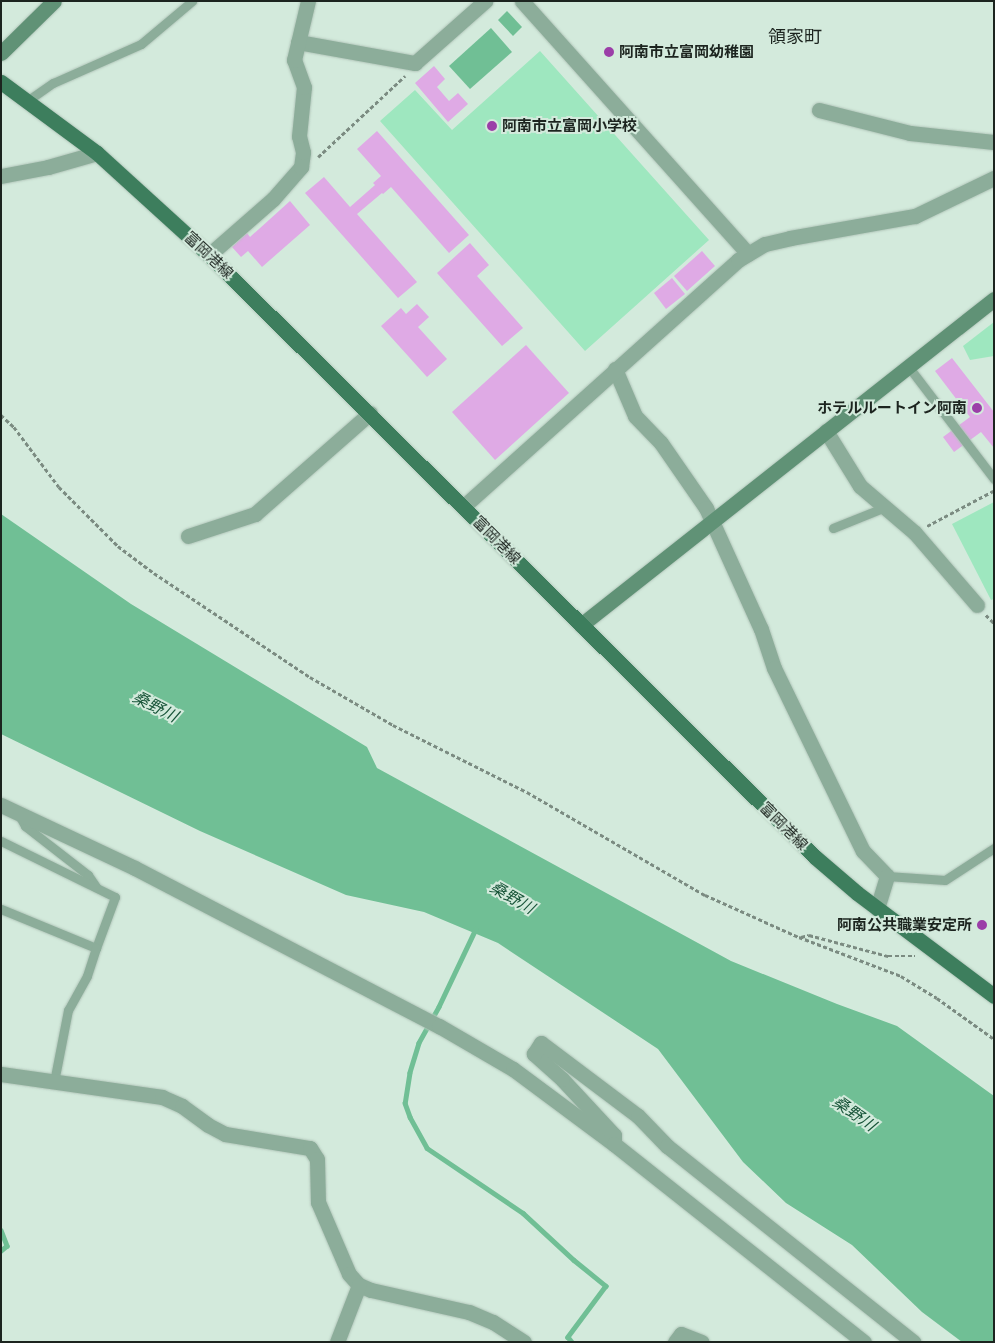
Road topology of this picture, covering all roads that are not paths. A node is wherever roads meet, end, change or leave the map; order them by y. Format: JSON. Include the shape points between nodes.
{"nodes":[{"id":1,"x":54,"y":1,"type":"edge"},
{"id":2,"x":192,"y":1,"type":"edge"},
{"id":3,"x":308,"y":1,"type":"edge"},
{"id":4,"x":485,"y":1,"type":"edge"},
{"id":5,"x":522,"y":1,"type":"edge"},
{"id":6,"x":298,"y":42,"type":"junction"},
{"id":7,"x":1,"y":53,"type":"edge"},
{"id":8,"x":1,"y":82,"type":"edge"},
{"id":9,"x":27,"y":101,"type":"junction"},
{"id":10,"x":819,"y":110,"type":"dead end"},
{"id":11,"x":994,"y":142,"type":"edge"},
{"id":12,"x":97,"y":153,"type":"junction"},
{"id":13,"x":1,"y":176,"type":"edge"},
{"id":14,"x":994,"y":178,"type":"edge"},
{"id":15,"x":748,"y":254,"type":"junction"},
{"id":16,"x":209,"y":255,"type":"junction"},
{"id":17,"x":994,"y":299,"type":"edge"},
{"id":18,"x":908,"y":366,"type":"junction"},
{"id":19,"x":615,"y":369,"type":"junction"},
{"id":20,"x":370,"y":413,"type":"junction"},
{"id":21,"x":826,"y":431,"type":"junction"},
{"id":22,"x":994,"y":480,"type":"edge"},
{"id":23,"x":464,"y":506,"type":"junction"},
{"id":24,"x":884,"y":508,"type":"junction"},
{"id":25,"x":711,"y":521,"type":"junction"},
{"id":26,"x":833,"y":528,"type":"dead end"},
{"id":27,"x":188,"y":536,"type":"dead end"},
{"id":28,"x":977,"y":605,"type":"dead end"},
{"id":29,"x":581,"y":624,"type":"junction"},
{"id":30,"x":1,"y":805,"type":"edge"},
{"id":31,"x":18,"y":814,"type":"junction"},
{"id":32,"x":1,"y":841,"type":"edge"},
{"id":33,"x":994,"y":848,"type":"edge"},
{"id":34,"x":887,"y":876,"type":"junction"},
{"id":35,"x":96,"y":887,"type":"junction"},
{"id":36,"x":1,"y":909,"type":"edge"},
{"id":37,"x":877,"y":909,"type":"junction"},
{"id":38,"x":96,"y":948,"type":"junction"},
{"id":39,"x":994,"y":996,"type":"edge"},
{"id":40,"x":1,"y":1074,"type":"edge"},
{"id":41,"x":54,"y":1082,"type":"junction"},
{"id":42,"x":614,"y":1144,"type":"junction"},
{"id":43,"x":359,"y":1285,"type":"junction"},
{"id":44,"x":337,"y":1342,"type":"edge"},
{"id":45,"x":524,"y":1342,"type":"edge"},
{"id":46,"x":675,"y":1342,"type":"edge"},
{"id":47,"x":702,"y":1342,"type":"edge"},
{"id":48,"x":864,"y":1342,"type":"edge"},
{"id":49,"x":913,"y":1342,"type":"edge"}],
"edges":[{"from":1,"to":7,"type":"street"},
{"from":2,"to":9,"type":"lane","via":[[141,44],[53,83]]},
{"from":3,"to":6,"type":"street"},
{"from":4,"to":6,"type":"street","via":[[415,63]]},
{"from":5,"to":15,"type":"street"},
{"from":6,"to":16,"type":"street","via":[[294,60],[304,87],[299,136],[303,152],[301,167],[273,199]]},
{"from":8,"to":9,"type":"main road","name":"富岡港線"},
{"from":9,"to":12,"type":"main road","name":"富岡港線"},
{"from":10,"to":11,"type":"street","via":[[910,133]]},
{"from":12,"to":13,"type":"street"},
{"from":12,"to":16,"type":"main road","name":"富岡港線"},
{"from":14,"to":15,"type":"street","via":[[915,216],[790,238],[765,244]]},
{"from":15,"to":19,"type":"street"},
{"from":16,"to":20,"type":"main road","name":"富岡港線"},
{"from":17,"to":18,"type":"street"},
{"from":18,"to":21,"type":"street"},
{"from":18,"to":22,"type":"lane"},
{"from":19,"to":23,"type":"street"},
{"from":19,"to":25,"type":"street","via":[[635,416],[661,443],[706,508]]},
{"from":20,"to":23,"type":"main road","name":"富岡港線"},
{"from":20,"to":27,"type":"street","via":[[255,514]]},
{"from":21,"to":24,"type":"street","via":[[860,486]]},
{"from":21,"to":25,"type":"street"},
{"from":23,"to":29,"type":"main road","name":"富岡港線"},
{"from":24,"to":26,"type":"lane"},
{"from":24,"to":28,"type":"street","via":[[915,533]]},
{"from":25,"to":29,"type":"street"},
{"from":25,"to":34,"type":"street","via":[[761,629],[774,668],[863,851]]},
{"from":29,"to":37,"type":"main road","name":"富岡港線","via":[[815,857]]},
{"from":30,"to":31,"type":"street"},
{"from":31,"to":35,"type":"lane","via":[[25,826],[88,875]]},
{"from":31,"to":42,"type":"street","via":[[135,868],[439,1026],[513,1069]]},
{"from":32,"to":35,"type":"lane"},
{"from":33,"to":34,"type":"lane","via":[[945,880]]},
{"from":34,"to":37,"type":"street"},
{"from":35,"to":38,"type":"lane","via":[[115,897]]},
{"from":36,"to":38,"type":"lane"},
{"from":37,"to":39,"type":"main road","name":"富岡港線"},
{"from":38,"to":41,"type":"lane","via":[[87,976],[68,1010]]},
{"from":40,"to":41,"type":"street"},
{"from":41,"to":43,"type":"street","via":[[162,1098],[182,1106],[225,1134],[310,1148],[317,1159],[318,1202],[349,1274]]},
{"from":42,"to":48,"type":"street"},
{"from":42,"to":49,"type":"street","via":[[614,1135],[534,1054],[541,1043],[638,1116],[667,1146]]},
{"from":43,"to":44,"type":"street"},
{"from":43,"to":45,"type":"street","via":[[468,1312],[493,1322]]},
{"from":46,"to":47,"type":"street","via":[[681,1334]]}]}
